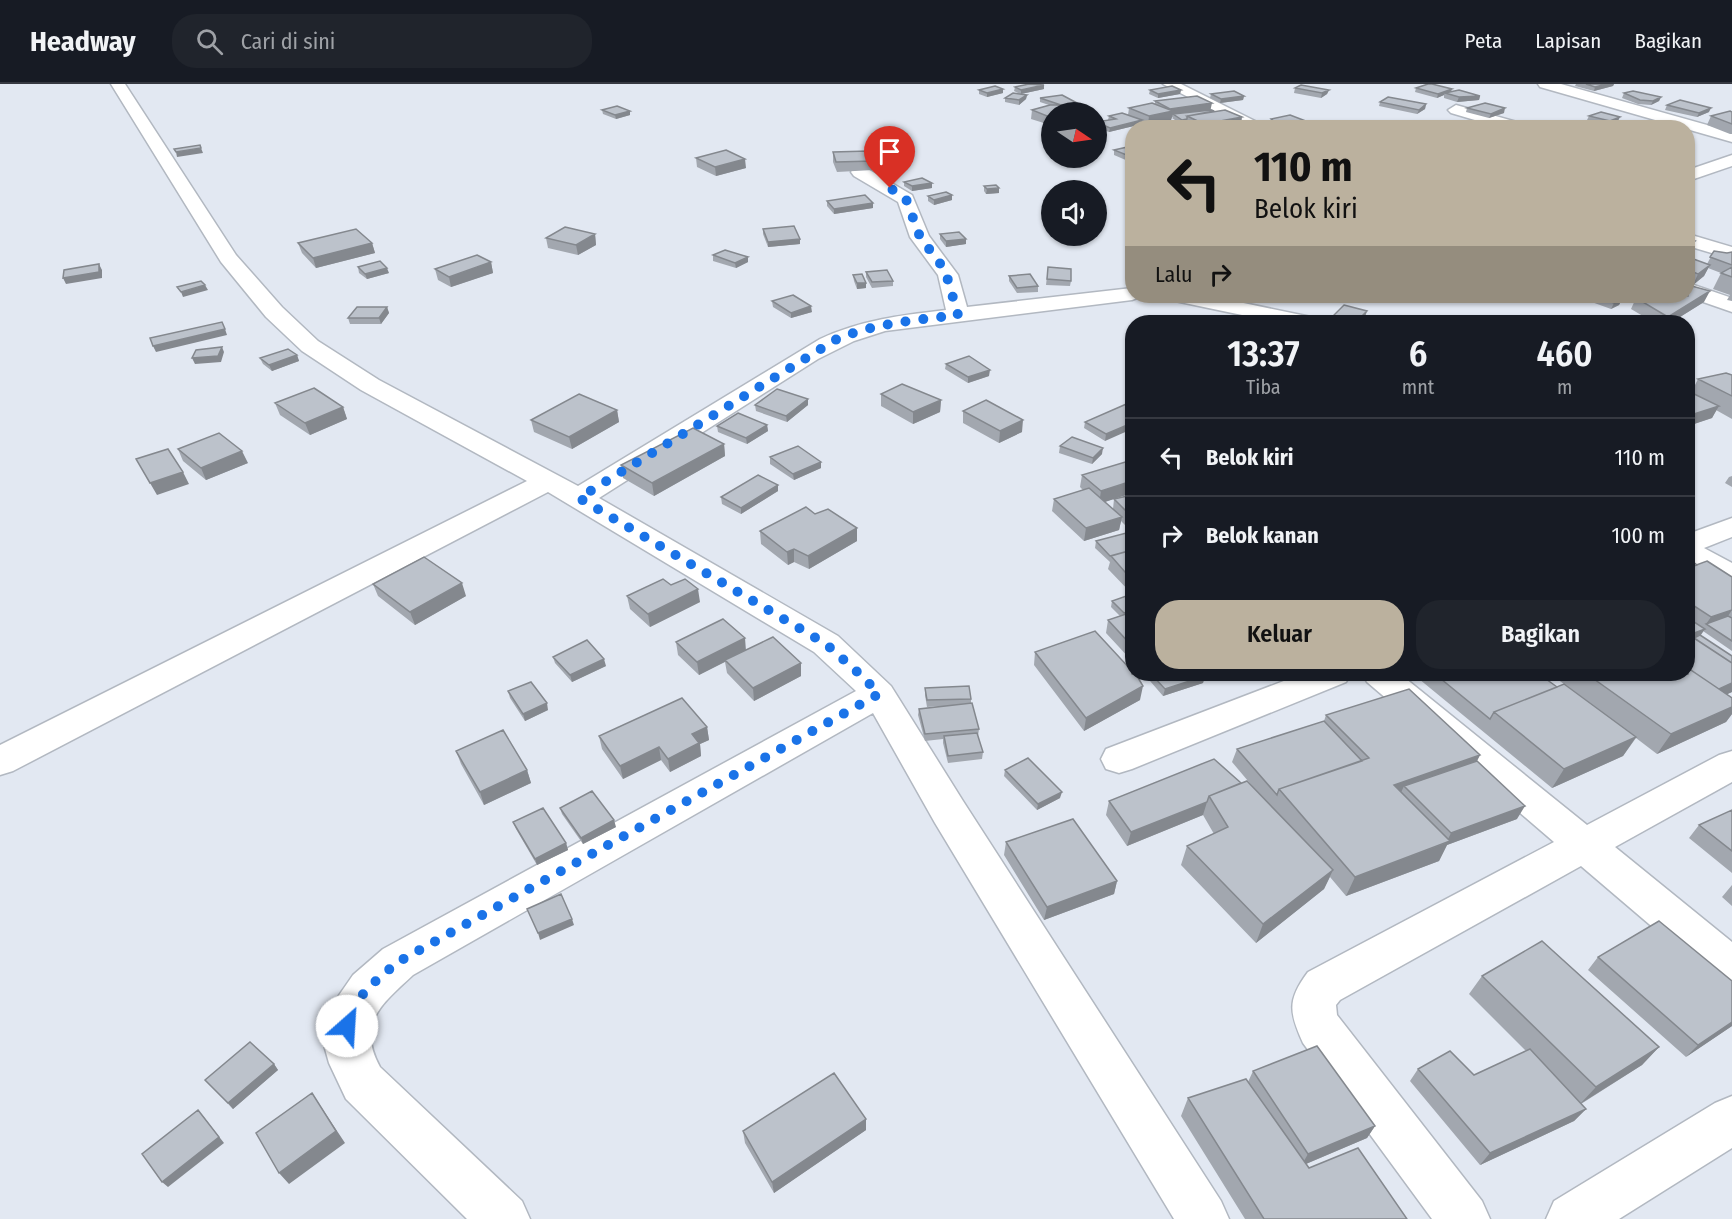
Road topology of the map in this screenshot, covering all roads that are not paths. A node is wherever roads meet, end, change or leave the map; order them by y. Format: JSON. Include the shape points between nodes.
{"nodes":[{"id":1,"x":118,"y":84,"type":"edge"},
{"id":2,"x":1170,"y":84,"type":"edge"},
{"id":3,"x":1545,"y":84,"type":"edge"},
{"id":4,"x":1456,"y":110,"type":"dead end"},
{"id":5,"x":1244,"y":120,"type":"edge"},
{"id":6,"x":1493,"y":120,"type":"edge"},
{"id":7,"x":1674,"y":120,"type":"edge"},
{"id":8,"x":1695,"y":126,"type":"edge"},
{"id":9,"x":1732,"y":136,"type":"edge"},
{"id":10,"x":1732,"y":160,"type":"edge"},
{"id":11,"x":860,"y":172,"type":"edge"},
{"id":12,"x":1695,"y":173,"type":"edge"},
{"id":13,"x":1695,"y":242,"type":"edge"},
{"id":14,"x":1732,"y":253,"type":"edge"},
{"id":15,"x":1695,"y":292,"type":"edge"},
{"id":16,"x":1125,"y":295,"type":"edge"},
{"id":17,"x":1215,"y":303,"type":"edge"},
{"id":18,"x":1732,"y":306,"type":"edge"},
{"id":19,"x":958,"y":315,"type":"junction"},
{"id":20,"x":1271,"y":315,"type":"edge"},
{"id":21,"x":547,"y":482,"type":"junction"},
{"id":22,"x":579,"y":498,"type":"junction"},
{"id":23,"x":1732,"y":528,"type":"edge"},
{"id":24,"x":1695,"y":541,"type":"edge"},
{"id":25,"x":1695,"y":555,"type":"edge"},
{"id":26,"x":1732,"y":576,"type":"edge"},
{"id":27,"x":1316,"y":681,"type":"edge"},
{"id":28,"x":1387,"y":681,"type":"edge"},
{"id":29,"x":879,"y":694,"type":"junction"},
{"id":30,"x":1119,"y":759,"type":"dead end"},
{"id":31,"x":0,"y":761,"type":"edge"},
{"id":32,"x":1732,"y":765,"type":"edge"},
{"id":33,"x":1586,"y":845,"type":"junction"},
{"id":34,"x":1732,"y":968,"type":"edge"},
{"id":35,"x":1732,"y":1120,"type":"edge"},
{"id":36,"x":504,"y":1219,"type":"edge"},
{"id":37,"x":1203,"y":1219,"type":"edge"},
{"id":38,"x":1464,"y":1219,"type":"edge"},
{"id":39,"x":1572,"y":1219,"type":"edge"}],
"edges":[{"from":1,"to":21,"type":"street","via":[[228,258],[274,312],[310,346],[370,385]]},
{"from":2,"to":5,"type":"street"},
{"from":3,"to":7,"type":"street"},
{"from":4,"to":6,"type":"street"},
{"from":8,"to":9,"type":"street"},
{"from":10,"to":12,"type":"street"},
{"from":11,"to":19,"type":"street","via":[[906,199],[920,237],[948,275]]},
{"from":13,"to":14,"type":"street"},
{"from":15,"to":18,"type":"street"},
{"from":16,"to":19,"type":"street"},
{"from":17,"to":20,"type":"street"},
{"from":19,"to":22,"type":"street","via":[[885,324],[837,339]]},
{"from":21,"to":22,"type":"street"},
{"from":21,"to":31,"type":"street"},
{"from":22,"to":29,"type":"street","via":[[826,644]]},
{"from":23,"to":24,"type":"street"},
{"from":25,"to":26,"type":"street"},
{"from":27,"to":30,"type":"street"},
{"from":28,"to":33,"type":"street"},
{"from":29,"to":36,"type":"street","via":[[398,962],[373,983],[349,1014],[345,1038],[351,1063],[363,1083]]},
{"from":29,"to":37,"type":"street"},
{"from":32,"to":33,"type":"street"},
{"from":33,"to":34,"type":"street"},
{"from":33,"to":38,"type":"street","via":[[1324,986],[1315,998],[1312,1011],[1318,1028]]},
{"from":35,"to":39,"type":"street"}]}
